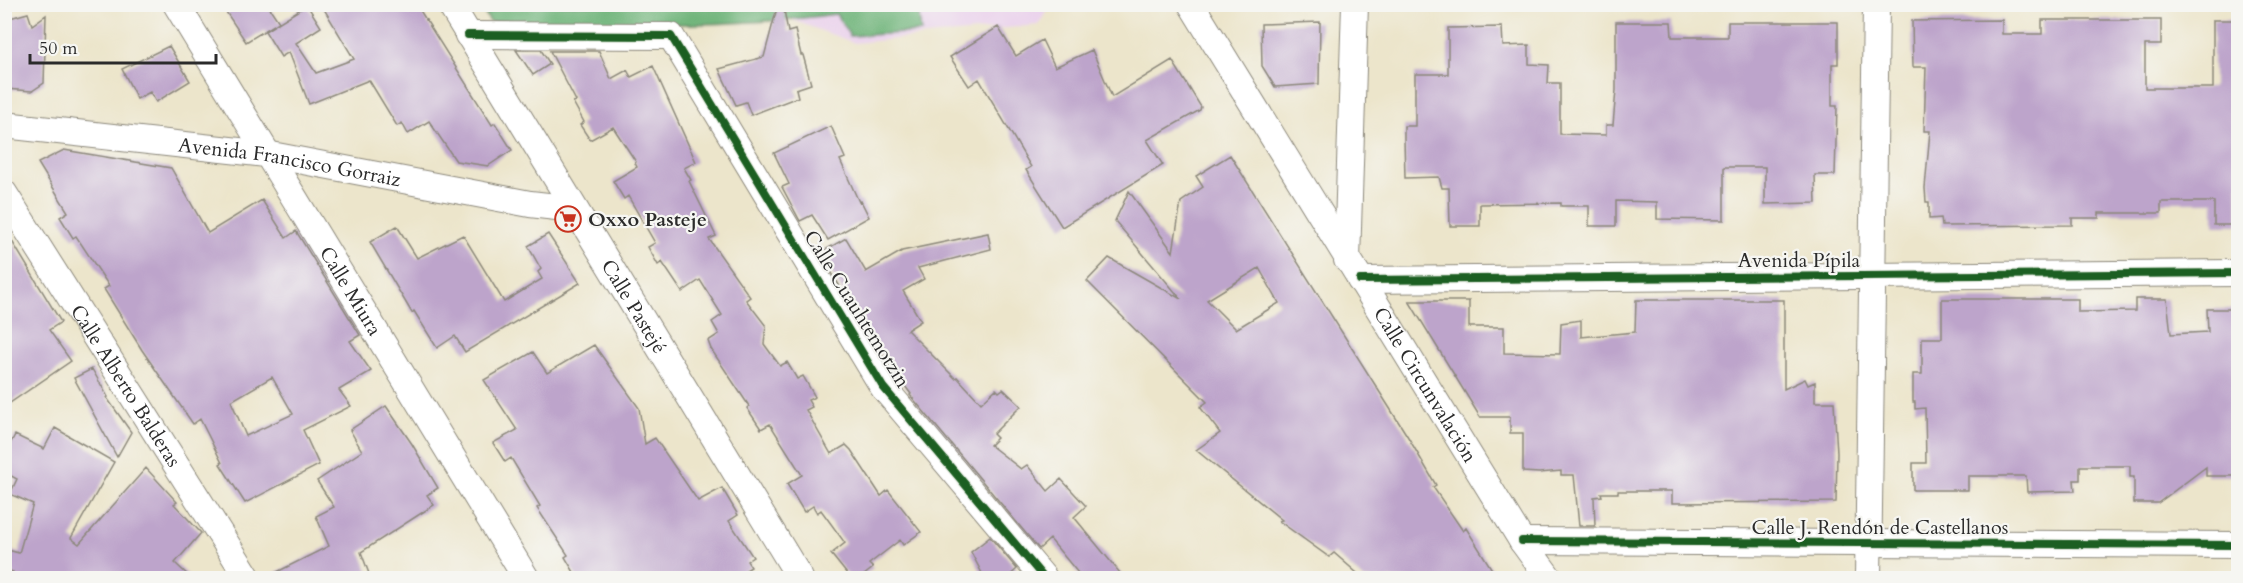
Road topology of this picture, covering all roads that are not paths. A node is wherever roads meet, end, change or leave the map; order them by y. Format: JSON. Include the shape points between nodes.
{"nodes":[{"id":1,"x":176,"y":4,"type":"edge"},
{"id":2,"x":450,"y":4,"type":"edge"},
{"id":3,"x":1191,"y":4,"type":"edge"},
{"id":4,"x":1355,"y":4,"type":"edge"},
{"id":5,"x":1876,"y":4,"type":"edge"},
{"id":6,"x":468,"y":35,"type":"junction"},
{"id":7,"x":4,"y":125,"type":"edge"},
{"id":8,"x":266,"y":154,"type":"junction"},
{"id":9,"x":4,"y":193,"type":"edge"},
{"id":10,"x":574,"y":209,"type":"junction"},
{"id":11,"x":1354,"y":270,"type":"junction"},
{"id":12,"x":2238,"y":273,"type":"edge"},
{"id":13,"x":1873,"y":276,"type":"junction"},
{"id":14,"x":1522,"y":541,"type":"junction"},
{"id":15,"x":1869,"y":543,"type":"junction"},
{"id":16,"x":2238,"y":545,"type":"edge"},
{"id":17,"x":248,"y":579,"type":"edge"},
{"id":18,"x":526,"y":579,"type":"edge"},
{"id":19,"x":800,"y":579,"type":"edge"},
{"id":20,"x":1044,"y":579,"type":"edge"},
{"id":21,"x":1549,"y":579,"type":"edge"},
{"id":22,"x":1868,"y":579,"type":"edge"}],
"edges":[{"from":1,"to":8,"type":"street","name":"Calle Miura"},
{"from":2,"to":6,"type":"street","name":"Calle Pastejé"},
{"from":3,"to":11,"type":"street","name":"Calle Circunvalación"},
{"from":4,"to":11,"type":"street"},
{"from":5,"to":13,"type":"street"},
{"from":6,"to":10,"type":"street","name":"Calle Pastejé"},
{"from":6,"to":20,"type":"street","name":"Calle Cuauhtemotzin","via":[[671,36],[883,387]]},
{"from":7,"to":8,"type":"street","name":"Avenida Francisco Gorraiz"},
{"from":8,"to":10,"type":"street","name":"Avenida Francisco Gorraiz"},
{"from":8,"to":18,"type":"street","name":"Calle Miura"},
{"from":9,"to":17,"type":"street","name":"Calle Alberto Balderas"},
{"from":10,"to":19,"type":"street","name":"Calle Pastejé"},
{"from":11,"to":13,"type":"street","name":"Avenida Pípila"},
{"from":11,"to":14,"type":"street","name":"Calle Circunvalación"},
{"from":12,"to":13,"type":"street","name":"Avenida Pípila"},
{"from":13,"to":15,"type":"street"},
{"from":14,"to":15,"type":"street","name":"Calle J. Rendón de Castellanos"},
{"from":14,"to":21,"type":"street","name":"Calle Circunvalación"},
{"from":15,"to":16,"type":"street","name":"Calle J. Rendón de Castellanos"},
{"from":15,"to":22,"type":"street"}]}
